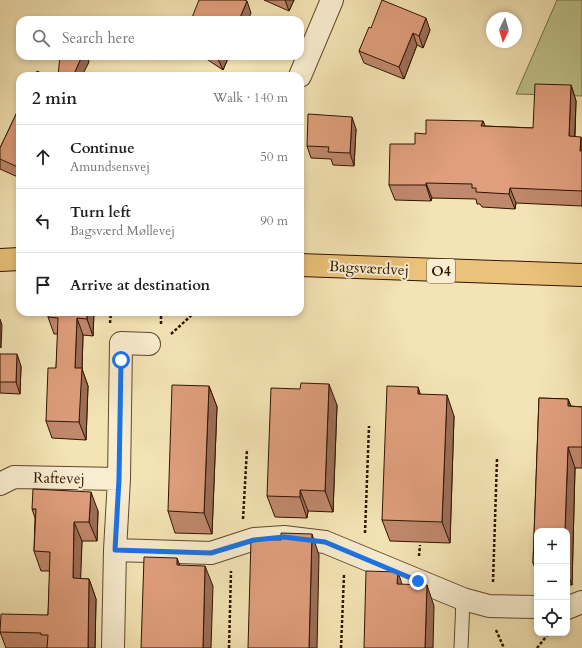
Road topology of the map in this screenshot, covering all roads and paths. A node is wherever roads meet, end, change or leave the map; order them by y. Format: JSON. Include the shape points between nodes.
{"nodes":[{"id":1,"x":332,"y":0,"type":"edge"},
{"id":2,"x":302,"y":72,"type":"edge"},
{"id":3,"x":16,"y":259,"type":"edge"},
{"id":4,"x":0,"y":260,"type":"edge"},
{"id":5,"x":304,"y":265,"type":"edge"},
{"id":6,"x":582,"y":275,"type":"edge"},
{"id":7,"x":191,"y":316,"type":"edge"},
{"id":8,"x":149,"y":344,"type":"joint"},
{"id":9,"x":369,"y":426,"type":"dead end"},
{"id":10,"x":247,"y":449,"type":"dead end"},
{"id":11,"x":497,"y":459,"type":"dead end"},
{"id":12,"x":119,"y":479,"type":"junction"},
{"id":13,"x":0,"y":484,"type":"edge"},
{"id":14,"x":237,"y":545,"type":"junction"},
{"id":15,"x":115,"y":550,"type":"junction"},
{"id":16,"x":355,"y":555,"type":"junction"},
{"id":17,"x":463,"y":599,"type":"junction"},
{"id":18,"x":582,"y":602,"type":"edge"},
{"id":19,"x":493,"y":606,"type":"junction"},
{"id":20,"x":534,"y":607,"type":"edge"},
{"id":21,"x":570,"y":607,"type":"edge"},
{"id":22,"x":547,"y":636,"type":"edge"},
{"id":23,"x":113,"y":648,"type":"edge"},
{"id":24,"x":229,"y":648,"type":"edge"},
{"id":25,"x":341,"y":648,"type":"edge"},
{"id":26,"x":461,"y":648,"type":"edge"},
{"id":27,"x":537,"y":648,"type":"edge"}],
"edges":[{"from":1,"to":2,"type":"street"},
{"from":3,"to":4,"type":"main road"},
{"from":5,"to":6,"type":"main road","name":"Bagsværdvej","number":"O4"},
{"from":7,"to":8,"type":"path","via":[[160,344]]},
{"from":8,"to":12,"type":"street","via":[[121,343]]},
{"from":9,"to":16,"type":"path"},
{"from":10,"to":14,"type":"path"},
{"from":11,"to":19,"type":"path"},
{"from":12,"to":13,"type":"street","name":"Raftevej","via":[[14,477]]},
{"from":12,"to":15,"type":"street"},
{"from":14,"to":15,"type":"street","via":[[211,553]]},
{"from":14,"to":16,"type":"street","via":[[254,540],[284,537],[325,542]]},
{"from":14,"to":24,"type":"path"},
{"from":15,"to":23,"type":"street"},
{"from":16,"to":17,"type":"street"},
{"from":16,"to":25,"type":"path"},
{"from":17,"to":19,"type":"street"},
{"from":17,"to":26,"type":"lane"},
{"from":18,"to":21,"type":"street"},
{"from":19,"to":20,"type":"street"},
{"from":22,"to":27,"type":"path"}]}
